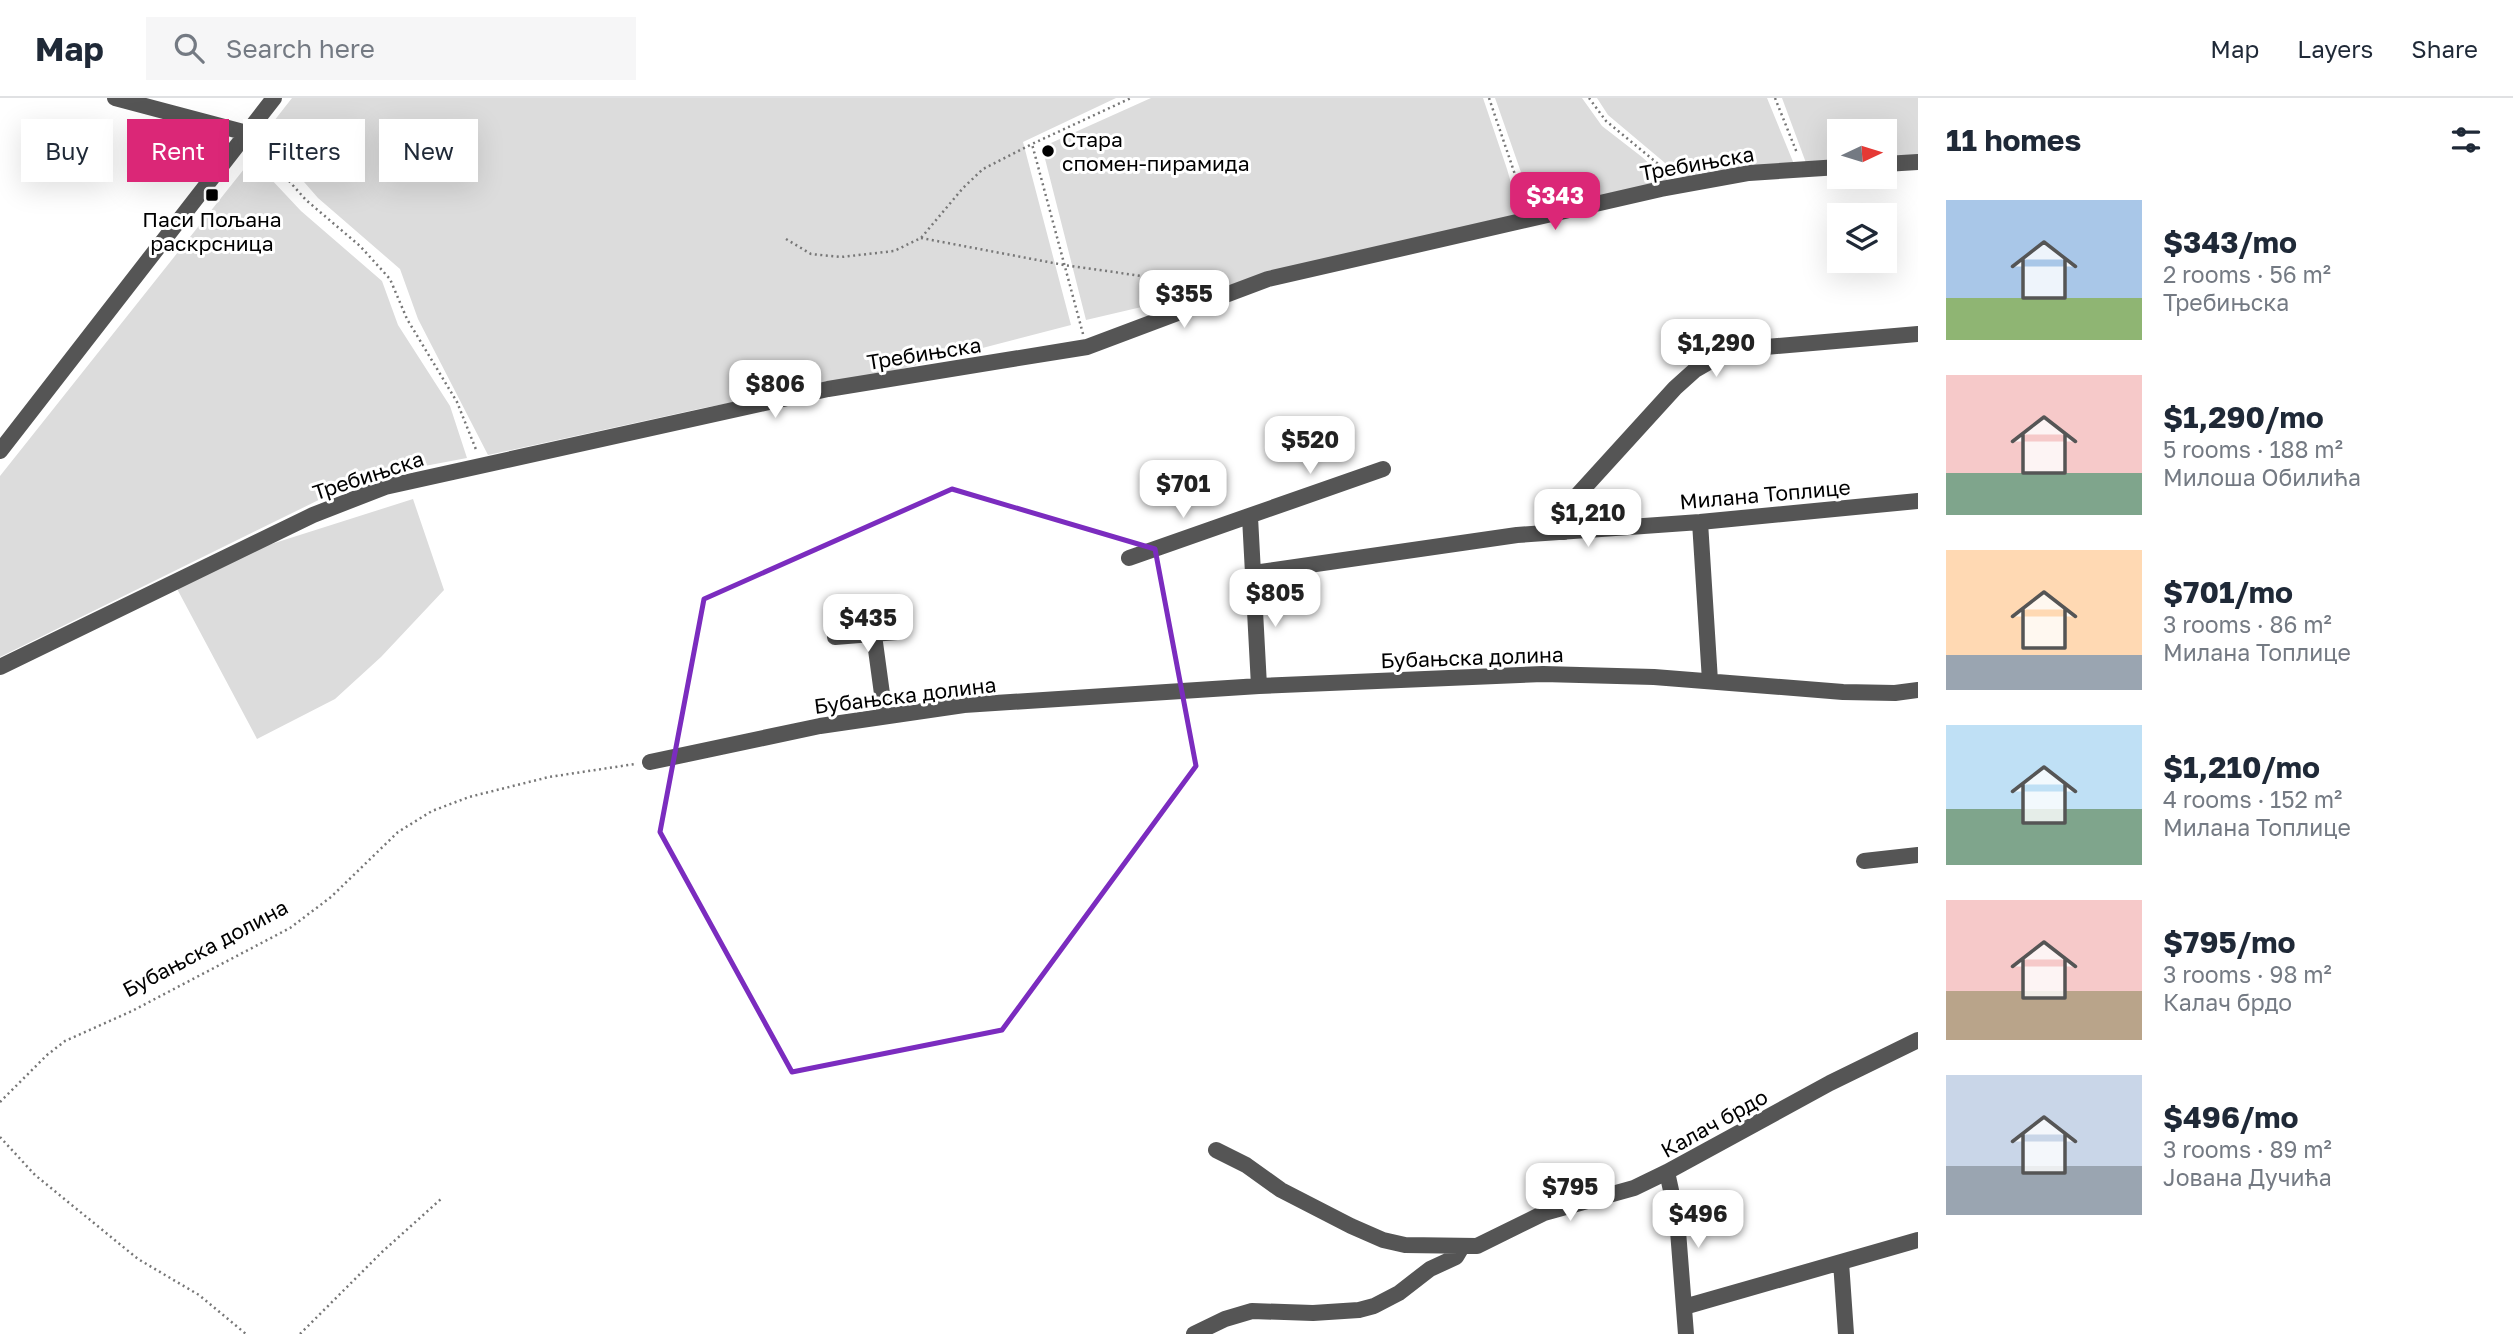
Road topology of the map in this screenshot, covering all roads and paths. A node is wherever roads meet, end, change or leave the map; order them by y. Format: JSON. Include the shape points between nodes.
{"nodes":[{"id":1,"x":115,"y":98,"type":"edge"},
{"id":2,"x":274,"y":98,"type":"edge"},
{"id":3,"x":1130,"y":98,"type":"edge"},
{"id":4,"x":1489,"y":98,"type":"edge"},
{"id":5,"x":1589,"y":98,"type":"edge"},
{"id":6,"x":1775,"y":98,"type":"edge"},
{"id":7,"x":258,"y":119,"type":"edge"},
{"id":8,"x":243,"y":133,"type":"edge"},
{"id":9,"x":243,"y":139,"type":"edge"},
{"id":10,"x":1032,"y":144,"type":"junction"},
{"id":11,"x":1918,"y":162,"type":"edge"},
{"id":12,"x":1897,"y":163,"type":"edge"},
{"id":13,"x":1827,"y":168,"type":"edge"},
{"id":14,"x":1804,"y":169,"type":"junction"},
{"id":15,"x":290,"y":182,"type":"edge"},
{"id":16,"x":1684,"y":185,"type":"junction"},
{"id":17,"x":1530,"y":219,"type":"junction"},
{"id":18,"x":921,"y":238,"type":"junction"},
{"id":19,"x":786,"y":239,"type":"dead end"},
{"id":20,"x":1064,"y":265,"type":"junction"},
{"id":21,"x":1229,"y":279,"type":"dead end"},
{"id":22,"x":1918,"y":334,"type":"edge"},
{"id":23,"x":1087,"y":347,"type":"junction"},
{"id":24,"x":0,"y":451,"type":"edge"},
{"id":25,"x":481,"y":465,"type":"junction"},
{"id":26,"x":1383,"y":469,"type":"dead end"},
{"id":27,"x":1918,"y":501,"type":"edge"},
{"id":28,"x":1250,"y":517,"type":"junction"},
{"id":29,"x":1700,"y":522,"type":"junction"},
{"id":30,"x":1564,"y":532,"type":"junction"},
{"id":31,"x":1129,"y":558,"type":"dead end"},
{"id":32,"x":1254,"y":573,"type":"junction"},
{"id":33,"x":897,"y":632,"type":"dead end"},
{"id":34,"x":874,"y":635,"type":"junction"},
{"id":35,"x":835,"y":636,"type":"dead end"},
{"id":36,"x":0,"y":667,"type":"edge"},
{"id":37,"x":1710,"y":681,"type":"junction"},
{"id":38,"x":1259,"y":686,"type":"junction"},
{"id":39,"x":1918,"y":690,"type":"edge"},
{"id":40,"x":885,"y":716,"type":"junction"},
{"id":41,"x":650,"y":762,"type":"joint"},
{"id":42,"x":1918,"y":855,"type":"edge"},
{"id":43,"x":1864,"y":861,"type":"dead end"},
{"id":44,"x":1918,"y":1040,"type":"edge"},
{"id":45,"x":0,"y":1102,"type":"edge"},
{"id":46,"x":0,"y":1138,"type":"edge"},
{"id":47,"x":1216,"y":1150,"type":"dead end"},
{"id":48,"x":1667,"y":1172,"type":"junction"},
{"id":49,"x":441,"y":1199,"type":"dead end"},
{"id":50,"x":1918,"y":1240,"type":"edge"},
{"id":51,"x":1462,"y":1247,"type":"junction"},
{"id":52,"x":1841,"y":1262,"type":"junction"},
{"id":53,"x":1684,"y":1307,"type":"junction"},
{"id":54,"x":247,"y":1334,"type":"edge"},
{"id":55,"x":300,"y":1334,"type":"edge"},
{"id":56,"x":1194,"y":1334,"type":"edge"},
{"id":57,"x":1686,"y":1334,"type":"edge"},
{"id":58,"x":1846,"y":1334,"type":"edge"}],
"edges":[{"from":1,"to":8,"type":"street"},
{"from":2,"to":7,"type":"street"},
{"from":3,"to":10,"type":"path"},
{"from":4,"to":17,"type":"path"},
{"from":5,"to":16,"type":"path","via":[[1606,121]]},
{"from":6,"to":14,"type":"path"},
{"from":9,"to":24,"type":"street"},
{"from":10,"to":18,"type":"path","via":[[983,169]]},
{"from":10,"to":20,"type":"path"},
{"from":11,"to":12,"type":"street"},
{"from":13,"to":14,"type":"street","name":"Требињска"},
{"from":14,"to":16,"type":"street","name":"Требињска"},
{"from":15,"to":25,"type":"path","via":[[390,279],[407,319],[457,402]]},
{"from":16,"to":17,"type":"street","name":"Требињска"},
{"from":17,"to":23,"type":"street","name":"Требињска","via":[[1268,279]]},
{"from":18,"to":19,"type":"path","via":[[894,251],[841,257],[811,254]]},
{"from":18,"to":20,"type":"path"},
{"from":20,"to":21,"type":"path","via":[[1163,279]]},
{"from":20,"to":23,"type":"path"},
{"from":22,"to":30,"type":"street","via":[[1742,349],[1721,355],[1695,370],[1650,414],[1573,500]]},
{"from":23,"to":25,"type":"street","name":"Требињска","via":[[828,389]]},
{"from":25,"to":36,"type":"street","name":"Требињска","via":[[385,487],[325,510]]},
{"from":26,"to":28,"type":"street"},
{"from":27,"to":29,"type":"street","name":"Милана Топлице"},
{"from":28,"to":31,"type":"street"},
{"from":28,"to":32,"type":"street"},
{"from":29,"to":30,"type":"street","name":"Милана Топлице"},
{"from":29,"to":37,"type":"street"},
{"from":30,"to":32,"type":"street","name":"Милана Топлице"},
{"from":32,"to":38,"type":"street"},
{"from":33,"to":34,"type":"street"},
{"from":34,"to":35,"type":"street"},
{"from":34,"to":40,"type":"street"},
{"from":37,"to":38,"type":"street","name":"Бубањска долина","via":[[1543,674]]},
{"from":37,"to":39,"type":"street","name":"Бубањска долина","via":[[1843,692]]},
{"from":38,"to":40,"type":"street","name":"Бубањска долина","via":[[964,705]]},
{"from":40,"to":41,"type":"street","name":"Бубањска долина"},
{"from":41,"to":45,"type":"path","name":"Бубањска долина","via":[[549,777],[432,811],[398,832],[331,897],[290,928],[65,1041]]},
{"from":42,"to":43,"type":"street"},
{"from":44,"to":48,"type":"street","name":"Калач брдо"},
{"from":46,"to":54,"type":"path","via":[[36,1175],[138,1259],[199,1295]]},
{"from":47,"to":51,"type":"street","name":"Калач брдо","via":[[1282,1190],[1383,1240]]},
{"from":48,"to":51,"type":"street","name":"Калач брдо","via":[[1634,1188],[1544,1213],[1488,1242]]},
{"from":48,"to":53,"type":"street","via":[[1677,1218]]},
{"from":49,"to":55,"type":"path"},
{"from":50,"to":52,"type":"street"},
{"from":51,"to":56,"type":"street","via":[[1451,1260],[1374,1306],[1313,1313],[1252,1311]]},
{"from":52,"to":53,"type":"street"},
{"from":52,"to":58,"type":"street"},
{"from":53,"to":57,"type":"street"}]}
